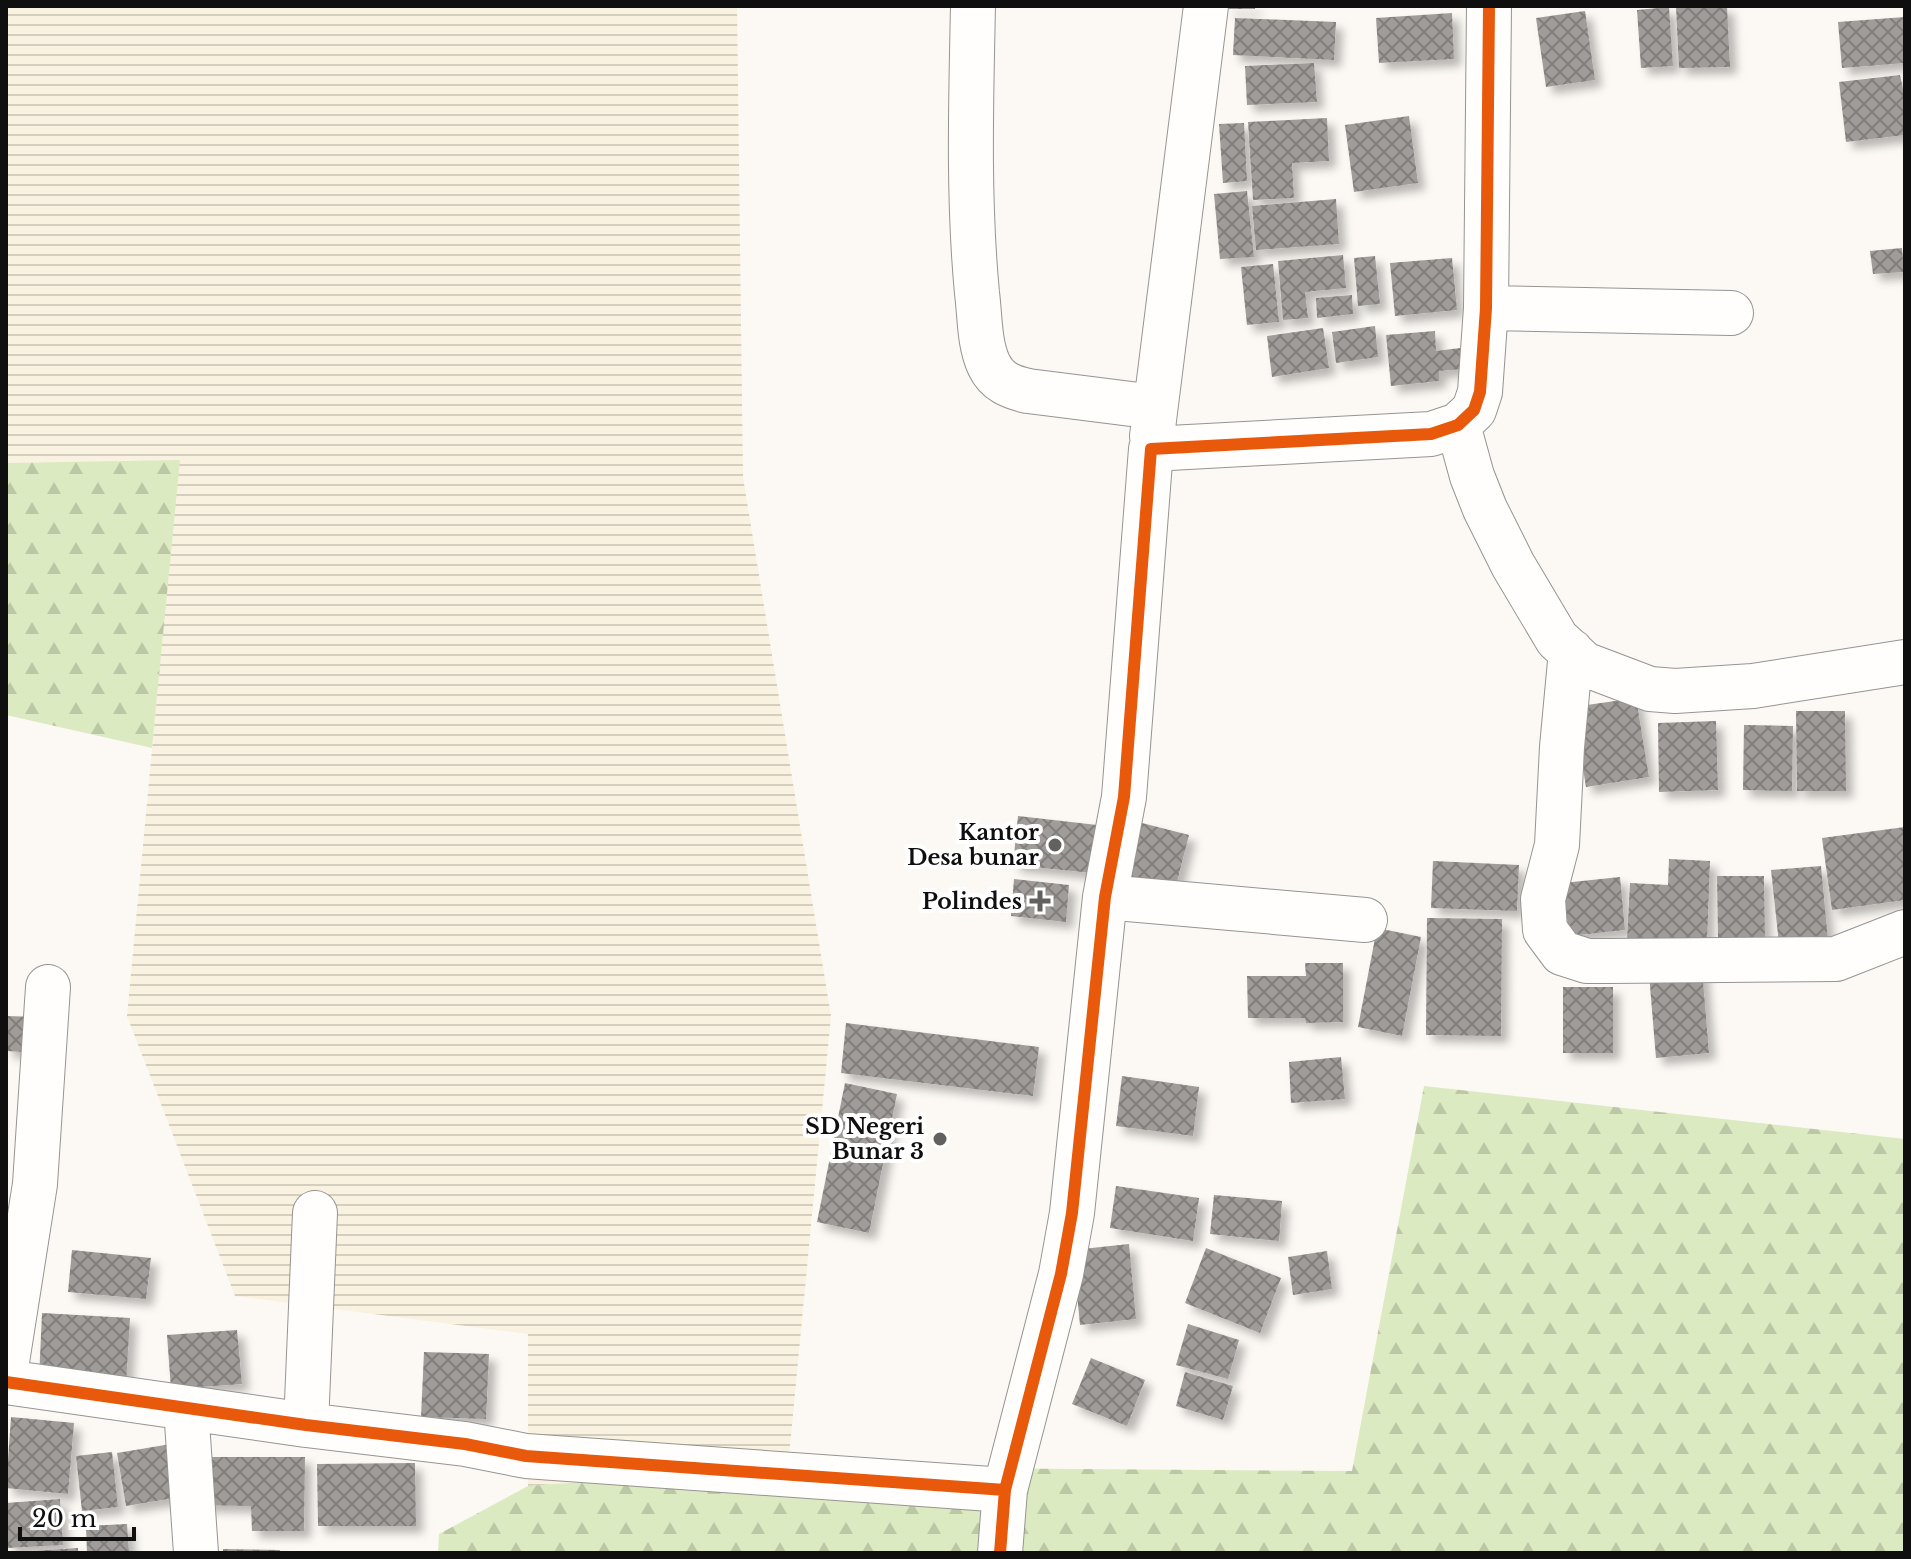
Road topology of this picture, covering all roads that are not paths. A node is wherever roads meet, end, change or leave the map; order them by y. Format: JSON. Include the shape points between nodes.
{"nodes":[{"id":1,"x":973,"y":6,"type":"edge"},
{"id":2,"x":1206,"y":6,"type":"edge"},
{"id":3,"x":1489,"y":6,"type":"edge"},
{"id":4,"x":1486,"y":308,"type":"junction"},
{"id":5,"x":1731,"y":313,"type":"dead end"},
{"id":6,"x":1458,"y":425,"type":"junction"},
{"id":7,"x":1153,"y":428,"type":"junction"},
{"id":8,"x":1571,"y":651,"type":"junction"},
{"id":9,"x":1905,"y":662,"type":"edge"},
{"id":10,"x":1105,"y":897,"type":"junction"},
{"id":11,"x":1365,"y":920,"type":"dead end"},
{"id":12,"x":1905,"y":932,"type":"edge"},
{"id":13,"x":48,"y":987,"type":"dead end"},
{"id":14,"x":315,"y":1213,"type":"dead end"},
{"id":15,"x":6,"y":1368,"type":"edge"},
{"id":16,"x":6,"y":1382,"type":"edge"},
{"id":17,"x":186,"y":1408,"type":"junction"},
{"id":18,"x":306,"y":1425,"type":"junction"},
{"id":19,"x":1005,"y":1490,"type":"junction"},
{"id":20,"x":196,"y":1553,"type":"edge"},
{"id":21,"x":1000,"y":1553,"type":"edge"}],
"edges":[{"from":1,"to":7,"type":"street","via":[[974,264],[988,364],[1009,386]]},
{"from":2,"to":7,"type":"street"},
{"from":3,"to":4,"type":"street"},
{"from":4,"to":5,"type":"street"},
{"from":4,"to":6,"type":"street","via":[[1480,392],[1474,410]]},
{"from":6,"to":7,"type":"street","via":[[1431,434]]},
{"from":6,"to":8,"type":"street","via":[[1485,509],[1557,639]]},
{"from":7,"to":10,"type":"street","via":[[1124,797]]},
{"from":8,"to":9,"type":"street","via":[[1584,664],[1617,677],[1675,691],[1753,686]]},
{"from":8,"to":12,"type":"street","via":[[1557,845],[1543,899],[1545,930],[1562,953],[1587,961],[1836,959]]},
{"from":10,"to":11,"type":"street"},
{"from":10,"to":19,"type":"street","via":[[1072,1213]]},
{"from":13,"to":15,"type":"street","via":[[35,1184]]},
{"from":14,"to":18,"type":"street"},
{"from":16,"to":17,"type":"street"},
{"from":17,"to":18,"type":"street"},
{"from":17,"to":20,"type":"street"},
{"from":18,"to":19,"type":"street","via":[[526,1456]]},
{"from":19,"to":21,"type":"street"}]}
